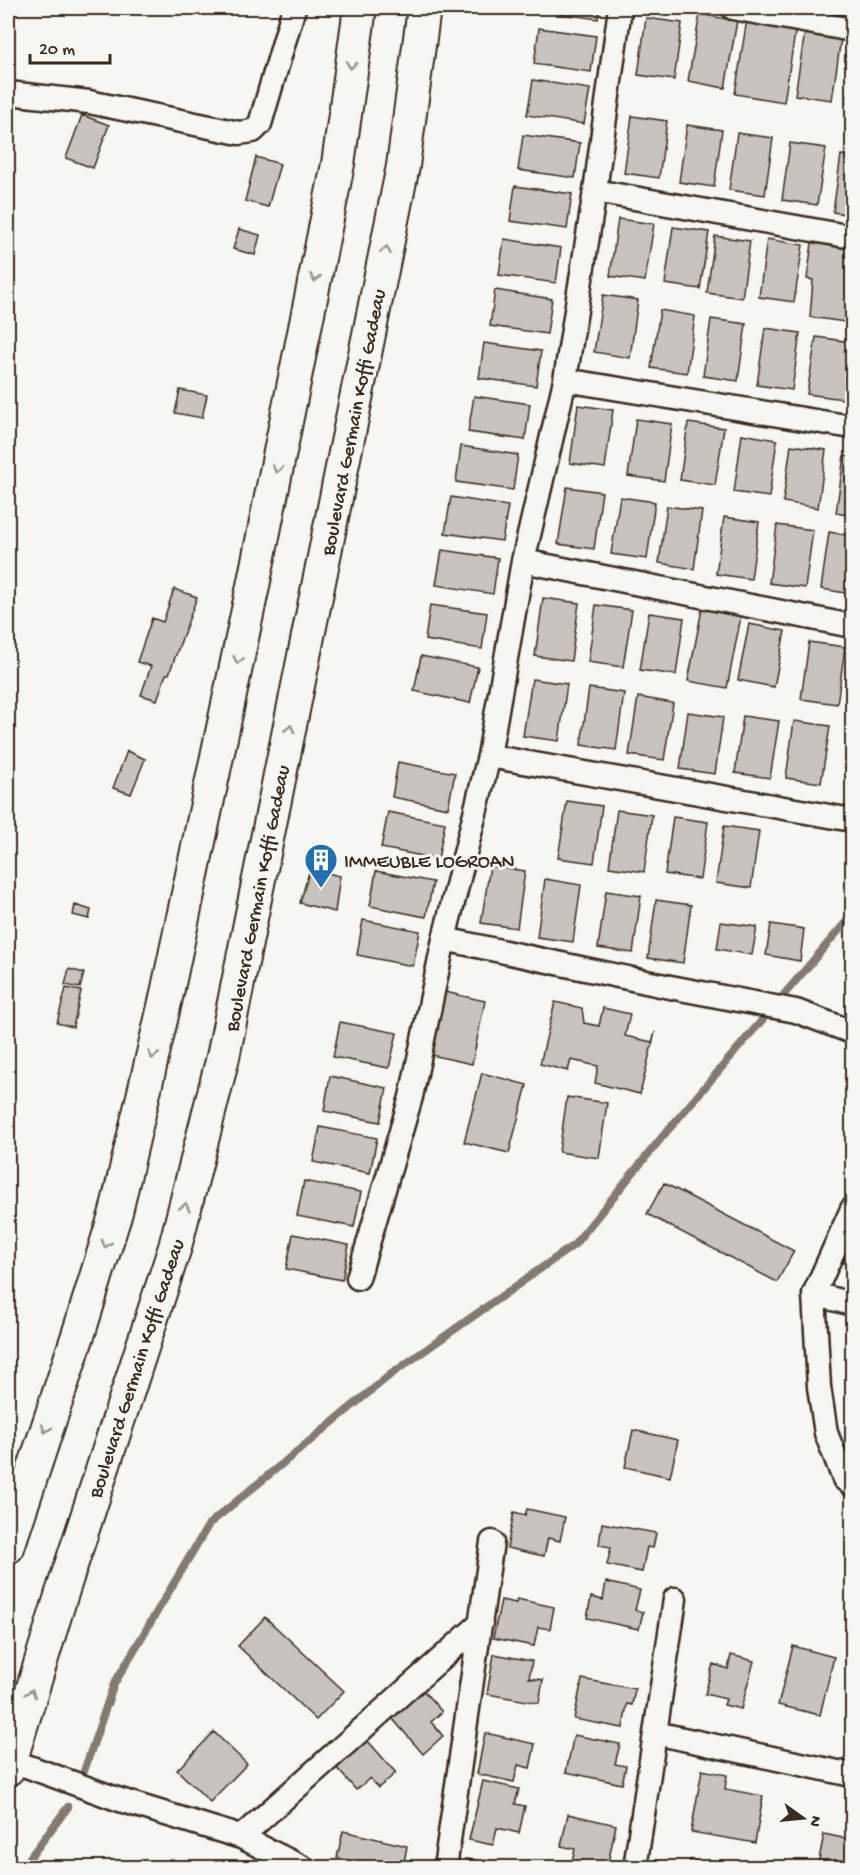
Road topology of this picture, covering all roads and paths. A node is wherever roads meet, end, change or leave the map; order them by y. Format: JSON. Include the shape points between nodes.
{"nodes":[{"id":1,"x":294,"y":8,"type":"edge"},
{"id":2,"x":360,"y":8,"type":"edge"},
{"id":3,"x":424,"y":8,"type":"edge"},
{"id":4,"x":620,"y":8,"type":"edge"},
{"id":5,"x":733,"y":8,"type":"edge"},
{"id":6,"x":852,"y":30,"type":"edge"},
{"id":7,"x":8,"y":93,"type":"edge"},
{"id":8,"x":595,"y":191,"type":"junction"},
{"id":9,"x":852,"y":237,"type":"edge"},
{"id":10,"x":565,"y":380,"type":"junction"},
{"id":11,"x":852,"y":427,"type":"edge"},
{"id":12,"x":523,"y":561,"type":"junction"},
{"id":13,"x":852,"y":626,"type":"edge"},
{"id":14,"x":489,"y":756,"type":"junction"},
{"id":15,"x":852,"y":820,"type":"edge"},
{"id":16,"x":444,"y":939,"type":"junction"},
{"id":17,"x":852,"y":1032,"type":"edge"},
{"id":18,"x":852,"y":1209,"type":"edge"},
{"id":19,"x":358,"y":1278,"type":"dead end"},
{"id":20,"x":814,"y":1293,"type":"junction"},
{"id":21,"x":852,"y":1304,"type":"edge"},
{"id":22,"x":852,"y":1485,"type":"edge"},
{"id":23,"x":492,"y":1542,"type":"dead end"},
{"id":24,"x":8,"y":1547,"type":"edge"},
{"id":25,"x":675,"y":1599,"type":"dead end"},
{"id":26,"x":481,"y":1623,"type":"junction"},
{"id":27,"x":655,"y":1733,"type":"junction"},
{"id":28,"x":9,"y":1765,"type":"edge"},
{"id":29,"x":852,"y":1775,"type":"edge"},
{"id":30,"x":240,"y":1837,"type":"junction"},
{"id":31,"x":304,"y":1868,"type":"edge"},
{"id":32,"x":444,"y":1868,"type":"edge"},
{"id":33,"x":635,"y":1868,"type":"edge"}],
"edges":[{"from":1,"to":7,"type":"street","via":[[260,124],[253,131],[239,133],[88,102]]},
{"from":2,"to":24,"type":"main road","one_way":true,"via":[[338,164],[166,998],[116,1212]]},
{"from":28,"to":3,"type":"main road","name":"Boulevard Germain Koffi Gadeau","one_way":true,"via":[[175,1247],[223,1057],[404,166]]},
{"from":4,"to":8,"type":"street"},
{"from":5,"to":6,"type":"street"},
{"from":8,"to":9,"type":"street"},
{"from":8,"to":10,"type":"street"},
{"from":10,"to":11,"type":"street"},
{"from":10,"to":12,"type":"street"},
{"from":12,"to":13,"type":"street"},
{"from":12,"to":14,"type":"street"},
{"from":14,"to":15,"type":"street"},
{"from":14,"to":16,"type":"street"},
{"from":16,"to":17,"type":"street","via":[[796,1011]]},
{"from":16,"to":19,"type":"street","via":[[411,1097]]},
{"from":18,"to":20,"type":"street"},
{"from":20,"to":21,"type":"street"},
{"from":20,"to":22,"type":"street","via":[[819,1387],[826,1433],[844,1479]]},
{"from":23,"to":26,"type":"street"},
{"from":25,"to":27,"type":"street"},
{"from":26,"to":30,"type":"street"},
{"from":26,"to":32,"type":"street"},
{"from":27,"to":29,"type":"street"},
{"from":27,"to":33,"type":"street"},
{"from":28,"to":30,"type":"street"},
{"from":30,"to":31,"type":"street"}]}
